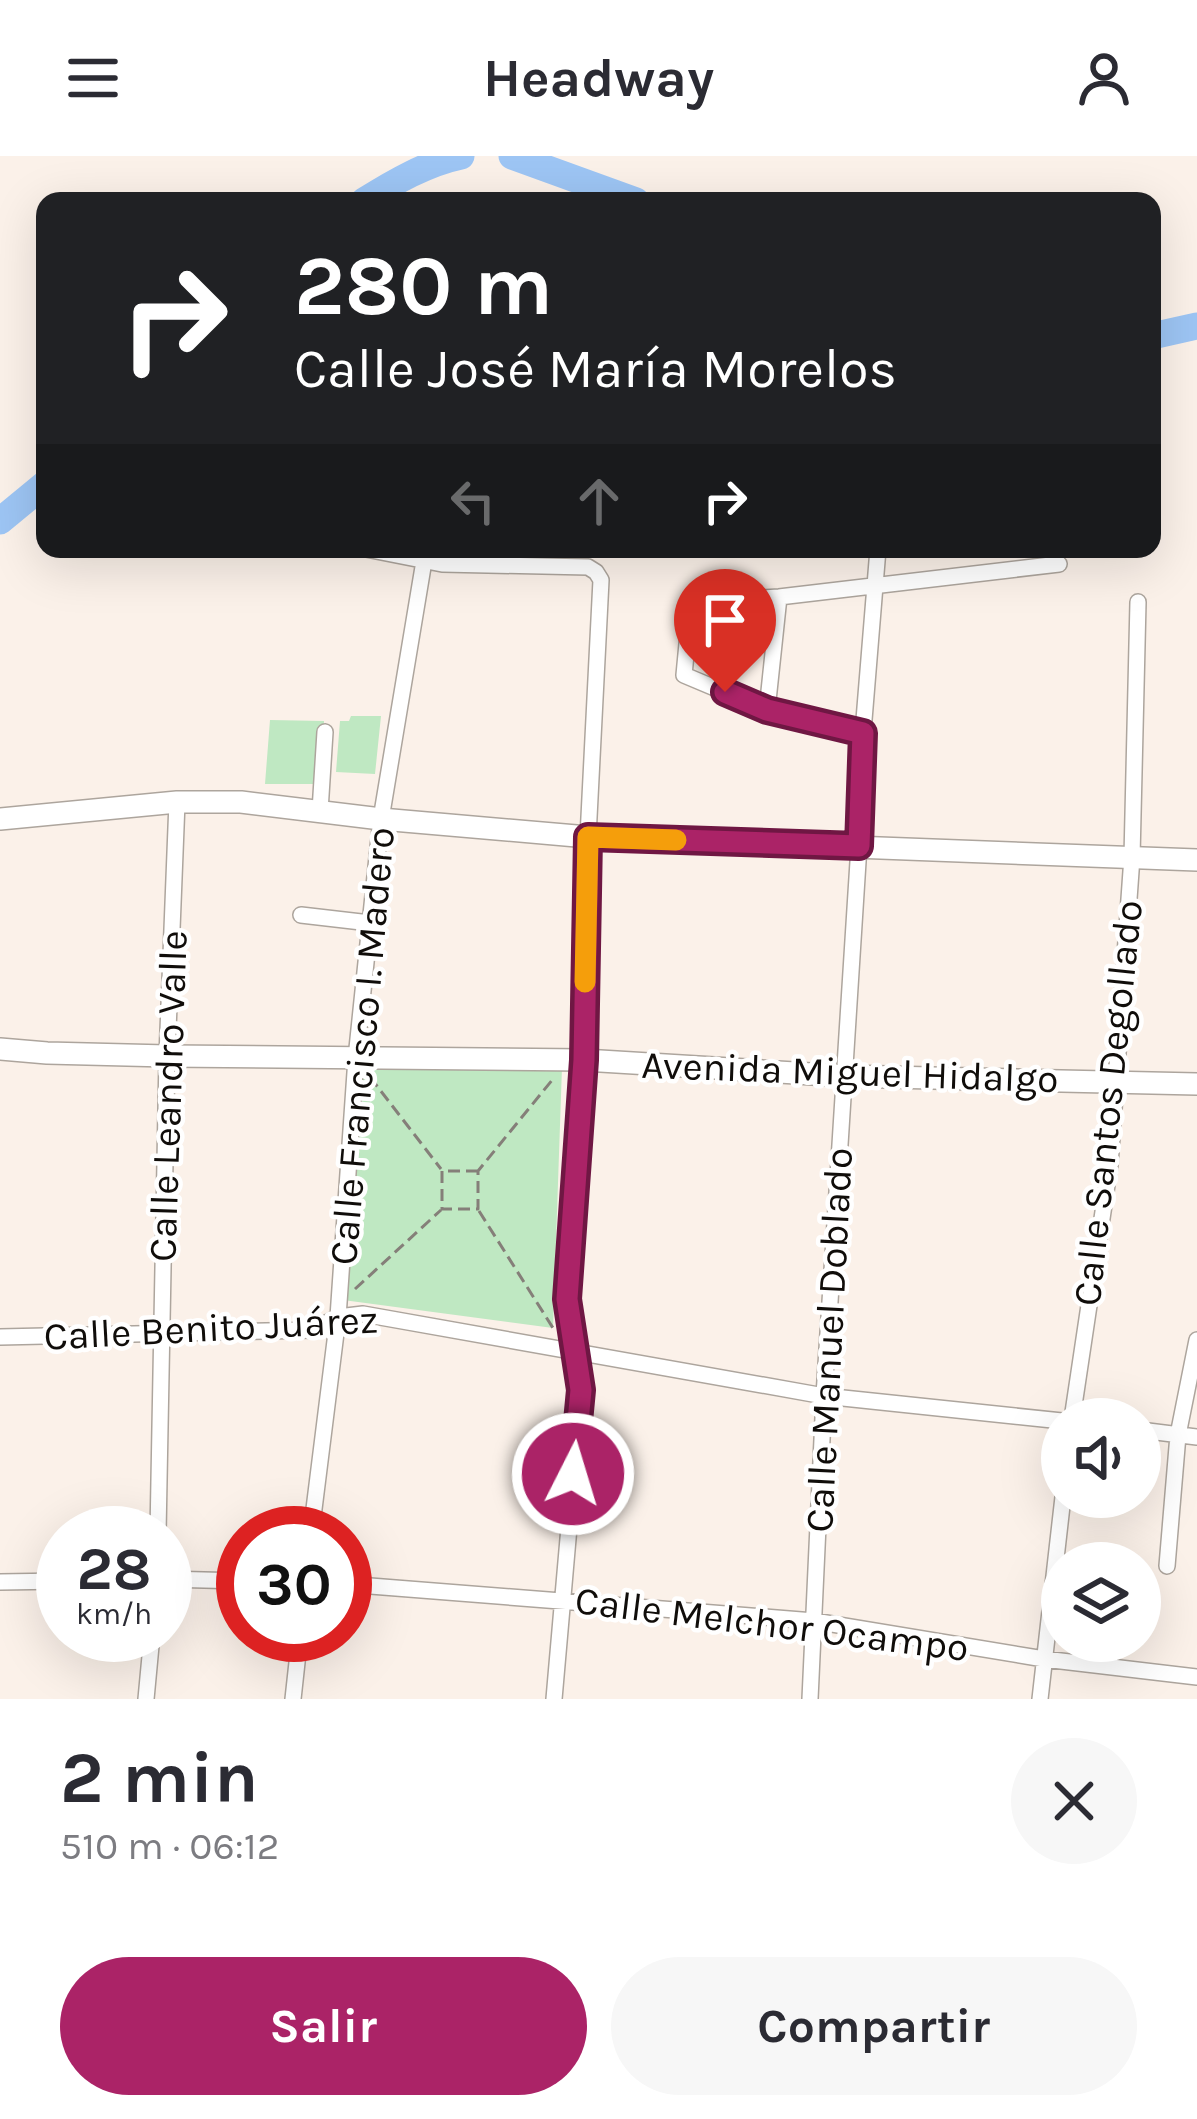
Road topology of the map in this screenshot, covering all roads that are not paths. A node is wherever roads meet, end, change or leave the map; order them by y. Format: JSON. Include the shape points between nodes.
{"nodes":[{"id":1,"x":436,"y":558,"type":"edge"},
{"id":2,"x":877,"y":558,"type":"edge"},
{"id":3,"x":1059,"y":564,"type":"dead end"},
{"id":4,"x":875,"y":587,"type":"junction"},
{"id":5,"x":779,"y":597,"type":"junction"},
{"id":6,"x":1138,"y":602,"type":"dead end"},
{"id":7,"x":767,"y":710,"type":"junction"},
{"id":8,"x":326,"y":732,"type":"dead end"},
{"id":9,"x":863,"y":733,"type":"junction"},
{"id":10,"x":177,"y":802,"type":"junction"},
{"id":11,"x":320,"y":811,"type":"junction"},
{"id":12,"x":0,"y":819,"type":"edge"},
{"id":13,"x":382,"y":819,"type":"junction"},
{"id":14,"x":588,"y":837,"type":"junction"},
{"id":15,"x":859,"y":846,"type":"junction"},
{"id":16,"x":1132,"y":857,"type":"junction"},
{"id":17,"x":1197,"y":860,"type":"edge"},
{"id":18,"x":301,"y":915,"type":"dead end"},
{"id":19,"x":370,"y":922,"type":"junction"},
{"id":20,"x":0,"y":1049,"type":"edge"},
{"id":21,"x":167,"y":1056,"type":"junction"},
{"id":22,"x":358,"y":1060,"type":"junction"},
{"id":23,"x":573,"y":1064,"type":"junction"},
{"id":24,"x":845,"y":1076,"type":"junction"},
{"id":25,"x":1117,"y":1082,"type":"junction"},
{"id":26,"x":1197,"y":1084,"type":"edge"},
{"id":27,"x":340,"y":1308,"type":"junction"},
{"id":28,"x":161,"y":1333,"type":"junction"},
{"id":29,"x":0,"y":1337,"type":"edge"},
{"id":30,"x":1197,"y":1340,"type":"edge"},
{"id":31,"x":575,"y":1353,"type":"junction"},
{"id":32,"x":824,"y":1396,"type":"junction"},
{"id":33,"x":1075,"y":1398,"type":"edge"},
{"id":34,"x":1041,"y":1419,"type":"edge"},
{"id":35,"x":1161,"y":1433,"type":"edge"},
{"id":36,"x":1178,"y":1435,"type":"junction"},
{"id":37,"x":1197,"y":1437,"type":"edge"},
{"id":38,"x":158,"y":1506,"type":"edge"},
{"id":39,"x":314,"y":1506,"type":"edge"},
{"id":40,"x":1167,"y":1566,"type":"dead end"},
{"id":41,"x":36,"y":1581,"type":"edge"},
{"id":42,"x":0,"y":1582,"type":"edge"},
{"id":43,"x":372,"y":1585,"type":"edge"},
{"id":44,"x":561,"y":1599,"type":"junction"},
{"id":45,"x":814,"y":1621,"type":"junction"},
{"id":46,"x":1041,"y":1659,"type":"edge"},
{"id":47,"x":149,"y":1662,"type":"edge"},
{"id":48,"x":297,"y":1662,"type":"edge"},
{"id":49,"x":1044,"y":1662,"type":"edge"},
{"id":50,"x":1070,"y":1662,"type":"edge"},
{"id":51,"x":1197,"y":1677,"type":"edge"},
{"id":52,"x":146,"y":1699,"type":"edge"},
{"id":53,"x":293,"y":1699,"type":"edge"},
{"id":54,"x":554,"y":1699,"type":"edge"},
{"id":55,"x":810,"y":1699,"type":"edge"},
{"id":56,"x":1040,"y":1699,"type":"edge"}],
"edges":[{"from":1,"to":13,"type":"street","name":"Calle Francisco I. Madero"},
{"from":1,"to":14,"type":"street","via":[[588,567],[601,580]]},
{"from":2,"to":4,"type":"street","name":"Calle Manuel Doblado"},
{"from":3,"to":4,"type":"street"},
{"from":4,"to":5,"type":"street"},
{"from":4,"to":9,"type":"street","name":"Calle Manuel Doblado"},
{"from":5,"to":7,"type":"street"},
{"from":5,"to":7,"type":"street","via":[[691,602],[684,675]]},
{"from":6,"to":16,"type":"street","name":"Calle Santos Degollado"},
{"from":7,"to":9,"type":"street"},
{"from":8,"to":11,"type":"street"},
{"from":9,"to":15,"type":"street","name":"Calle Manuel Doblado"},
{"from":10,"to":11,"type":"street"},
{"from":10,"to":12,"type":"street"},
{"from":10,"to":21,"type":"street","name":"Calle Leandro Valle"},
{"from":11,"to":13,"type":"street"},
{"from":13,"to":14,"type":"street"},
{"from":13,"to":19,"type":"street","name":"Calle Francisco I. Madero"},
{"from":14,"to":15,"type":"street"},
{"from":14,"to":23,"type":"street"},
{"from":15,"to":16,"type":"street"},
{"from":15,"to":24,"type":"street","name":"Calle Manuel Doblado"},
{"from":16,"to":17,"type":"street"},
{"from":16,"to":25,"type":"street","name":"Calle Santos Degollado"},
{"from":18,"to":19,"type":"street"},
{"from":19,"to":22,"type":"street","name":"Calle Francisco I. Madero"},
{"from":20,"to":21,"type":"street","name":"Avenida Miguel Hidalgo"},
{"from":21,"to":22,"type":"street","name":"Avenida Miguel Hidalgo"},
{"from":21,"to":28,"type":"street","name":"Calle Leandro Valle"},
{"from":22,"to":23,"type":"street","name":"Avenida Miguel Hidalgo"},
{"from":22,"to":27,"type":"street","name":"Calle Francisco I. Madero"},
{"from":23,"to":24,"type":"street","name":"Avenida Miguel Hidalgo"},
{"from":23,"to":31,"type":"street","via":[[567,1299]]},
{"from":24,"to":25,"type":"street","name":"Avenida Miguel Hidalgo"},
{"from":24,"to":32,"type":"street","name":"Calle Manuel Doblado"},
{"from":25,"to":26,"type":"street","name":"Avenida Miguel Hidalgo"},
{"from":25,"to":33,"type":"street","name":"Calle Santos Degollado"},
{"from":27,"to":28,"type":"street","name":"Calle Benito Juárez","via":[[313,1330]]},
{"from":27,"to":31,"type":"street","name":"Calle Benito Juárez"},
{"from":27,"to":39,"type":"street","name":"Calle Francisco I. Madero"},
{"from":28,"to":29,"type":"street","name":"Calle Benito Juárez"},
{"from":28,"to":38,"type":"street","name":"Calle Leandro Valle"},
{"from":30,"to":36,"type":"street"},
{"from":31,"to":32,"type":"street","name":"Calle Benito Juárez"},
{"from":31,"to":44,"type":"street","via":[[581,1390]]},
{"from":32,"to":34,"type":"street","name":"Calle Benito Juárez"},
{"from":32,"to":45,"type":"street","name":"Calle Manuel Doblado"},
{"from":35,"to":36,"type":"street"},
{"from":36,"to":37,"type":"street"},
{"from":36,"to":40,"type":"street"},
{"from":41,"to":42,"type":"street"},
{"from":43,"to":44,"type":"street","name":"Calle Melchor Ocampo"},
{"from":44,"to":45,"type":"street","name":"Calle Melchor Ocampo"},
{"from":44,"to":54,"type":"street"},
{"from":45,"to":46,"type":"street","name":"Calle Melchor Ocampo"},
{"from":45,"to":55,"type":"street","name":"Calle Manuel Doblado"},
{"from":47,"to":52,"type":"street"},
{"from":48,"to":53,"type":"street"},
{"from":49,"to":56,"type":"street"},
{"from":50,"to":51,"type":"street","name":"Calle Melchor Ocampo"}]}
